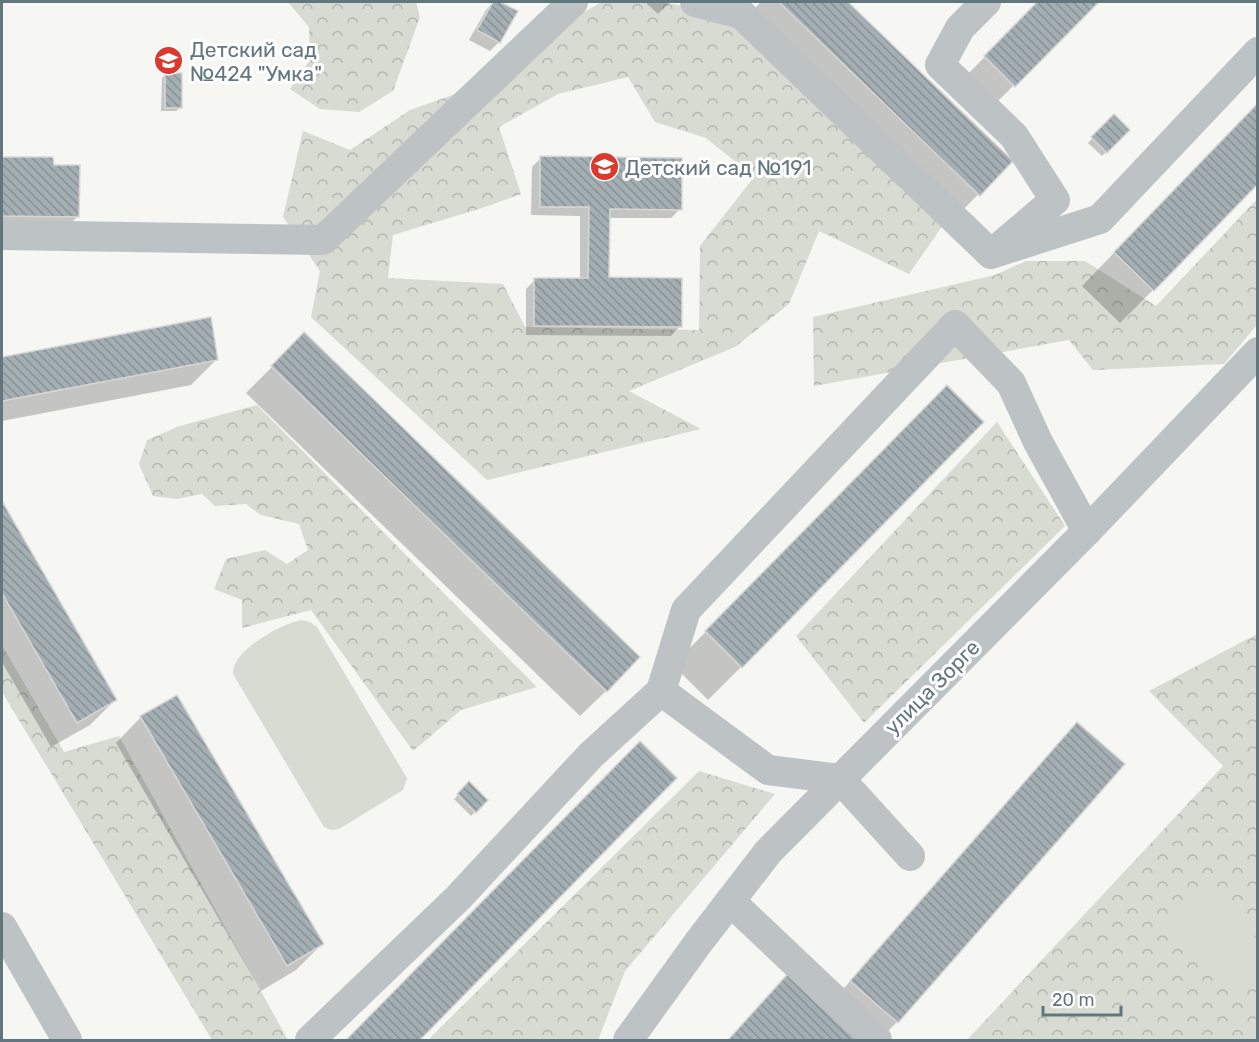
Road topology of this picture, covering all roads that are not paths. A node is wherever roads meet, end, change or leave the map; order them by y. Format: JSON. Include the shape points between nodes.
{"nodes":[{"id":1,"x":573,"y":2,"type":"edge"},
{"id":2,"x":695,"y":2,"type":"edge"},
{"id":3,"x":986,"y":2,"type":"edge"},
{"id":4,"x":1257,"y":52,"type":"edge"},
{"id":5,"x":2,"y":235,"type":"edge"},
{"id":6,"x":991,"y":254,"type":"junction"},
{"id":7,"x":1257,"y":352,"type":"edge"},
{"id":8,"x":1087,"y":531,"type":"junction"},
{"id":9,"x":661,"y":691,"type":"junction"},
{"id":10,"x":840,"y":779,"type":"junction"},
{"id":11,"x":910,"y":856,"type":"dead end"},
{"id":12,"x":730,"y":901,"type":"junction"},
{"id":13,"x":2,"y":927,"type":"edge"},
{"id":14,"x":67,"y":1041,"type":"edge"},
{"id":15,"x":310,"y":1041,"type":"edge"},
{"id":16,"x":628,"y":1041,"type":"edge"},
{"id":17,"x":877,"y":1041,"type":"edge"}],
"edges":[{"from":1,"to":5,"type":"street","via":[[323,240]]},
{"from":2,"to":6,"type":"street","via":[[741,14]]},
{"from":3,"to":6,"type":"street","via":[[960,28],[940,65],[1014,136],[1056,200]]},
{"from":4,"to":6,"type":"street","via":[[1100,219]]},
{"from":7,"to":8,"type":"street","name":"улица Зорге"},
{"from":8,"to":9,"type":"street","via":[[1011,383],[955,325],[686,610]]},
{"from":8,"to":10,"type":"street","name":"улица Зорге"},
{"from":9,"to":10,"type":"street","via":[[768,770]]},
{"from":9,"to":15,"type":"street","via":[[591,755],[458,898]]},
{"from":10,"to":11,"type":"street"},
{"from":10,"to":12,"type":"street","name":"улица Зорге","via":[[768,852]]},
{"from":12,"to":16,"type":"street","name":"улица Зорге"},
{"from":12,"to":17,"type":"street"},
{"from":13,"to":14,"type":"street"}]}
